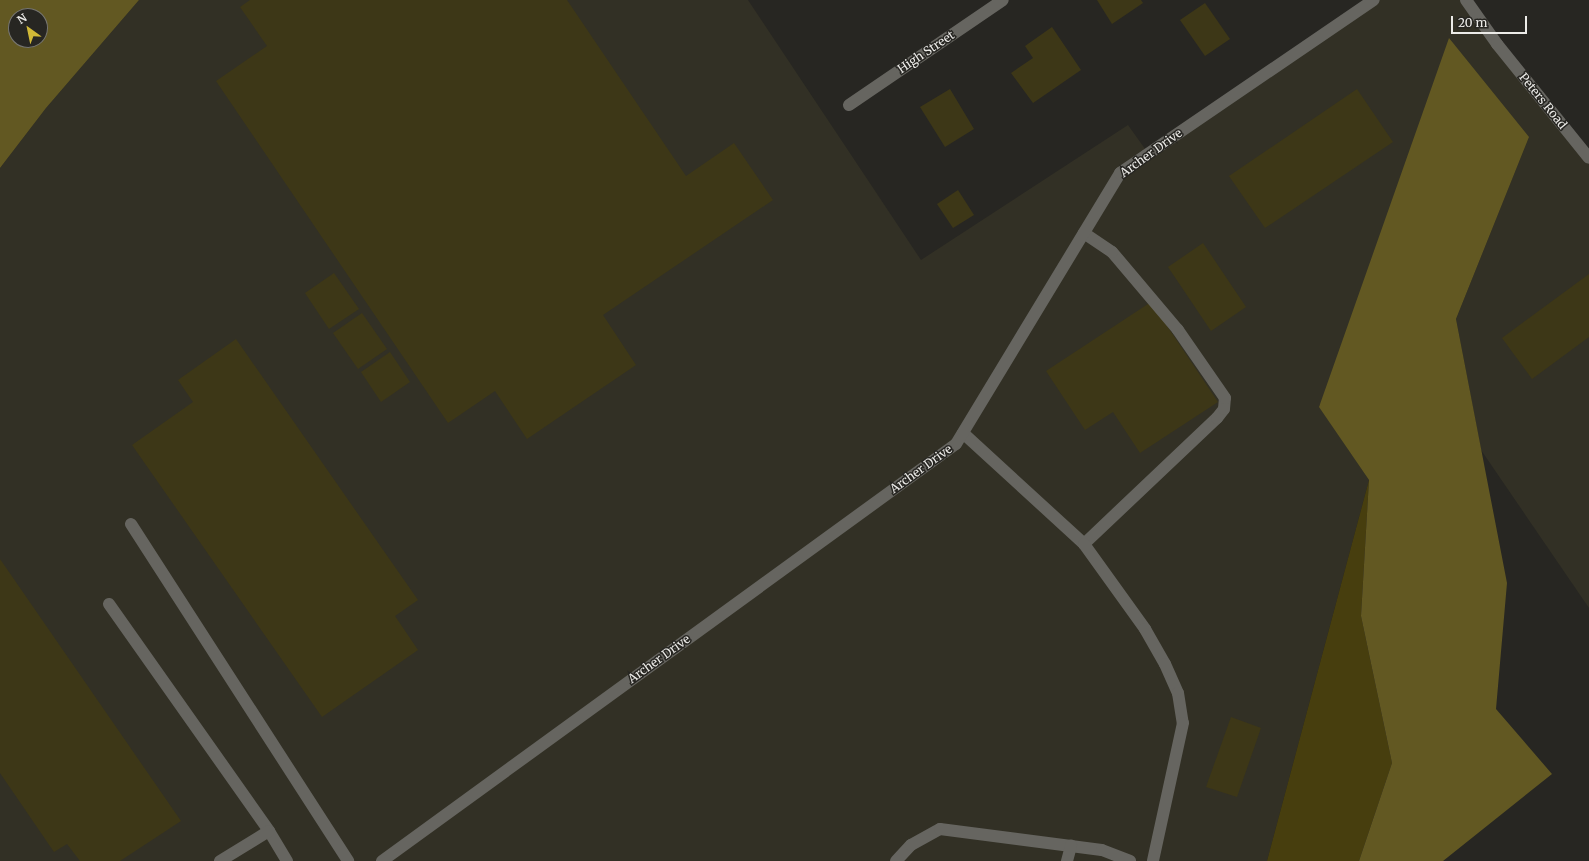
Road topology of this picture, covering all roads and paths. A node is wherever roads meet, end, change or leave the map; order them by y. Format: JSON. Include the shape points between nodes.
{"nodes":[{"id":1,"x":1003,"y":0,"type":"edge"},
{"id":2,"x":1374,"y":0,"type":"edge"},
{"id":3,"x":1466,"y":0,"type":"edge"},
{"id":4,"x":849,"y":105,"type":"dead end"},
{"id":5,"x":1589,"y":158,"type":"edge"},
{"id":6,"x":1084,"y":233,"type":"junction"},
{"id":7,"x":962,"y":432,"type":"junction"},
{"id":8,"x":131,"y":524,"type":"dead end"},
{"id":9,"x":1084,"y":544,"type":"junction"},
{"id":10,"x":108,"y":604,"type":"dead end"},
{"id":11,"x":269,"y":831,"type":"junction"},
{"id":12,"x":1071,"y":846,"type":"junction"},
{"id":13,"x":220,"y":861,"type":"edge"},
{"id":14,"x":287,"y":861,"type":"edge"},
{"id":15,"x":348,"y":861,"type":"edge"},
{"id":16,"x":382,"y":861,"type":"edge"},
{"id":17,"x":896,"y":861,"type":"edge"},
{"id":18,"x":1067,"y":861,"type":"edge"},
{"id":19,"x":1130,"y":861,"type":"edge"},
{"id":20,"x":1153,"y":861,"type":"edge"}],
"edges":[{"from":1,"to":4,"type":"street","name":"High Street"},
{"from":2,"to":6,"type":"street","name":"Archer Drive","via":[[1120,173]]},
{"from":3,"to":5,"type":"street","name":"Peters Road","via":[[1497,44]]},
{"from":6,"to":7,"type":"street","name":"Archer Drive"},
{"from":6,"to":9,"type":"street","via":[[1112,252],[1178,330],[1225,398],[1224,409],[1217,418]]},
{"from":7,"to":9,"type":"street"},
{"from":7,"to":16,"type":"street","name":"Archer Drive","via":[[956,444]]},
{"from":8,"to":15,"type":"street"},
{"from":9,"to":20,"type":"street","via":[[1145,630],[1166,664],[1178,693],[1183,723]]},
{"from":10,"to":11,"type":"street"},
{"from":11,"to":13,"type":"street"},
{"from":11,"to":14,"type":"street"},
{"from":12,"to":17,"type":"street","via":[[940,829],[912,845]]},
{"from":12,"to":18,"type":"street"},
{"from":12,"to":19,"type":"street","via":[[1102,850]]}]}
